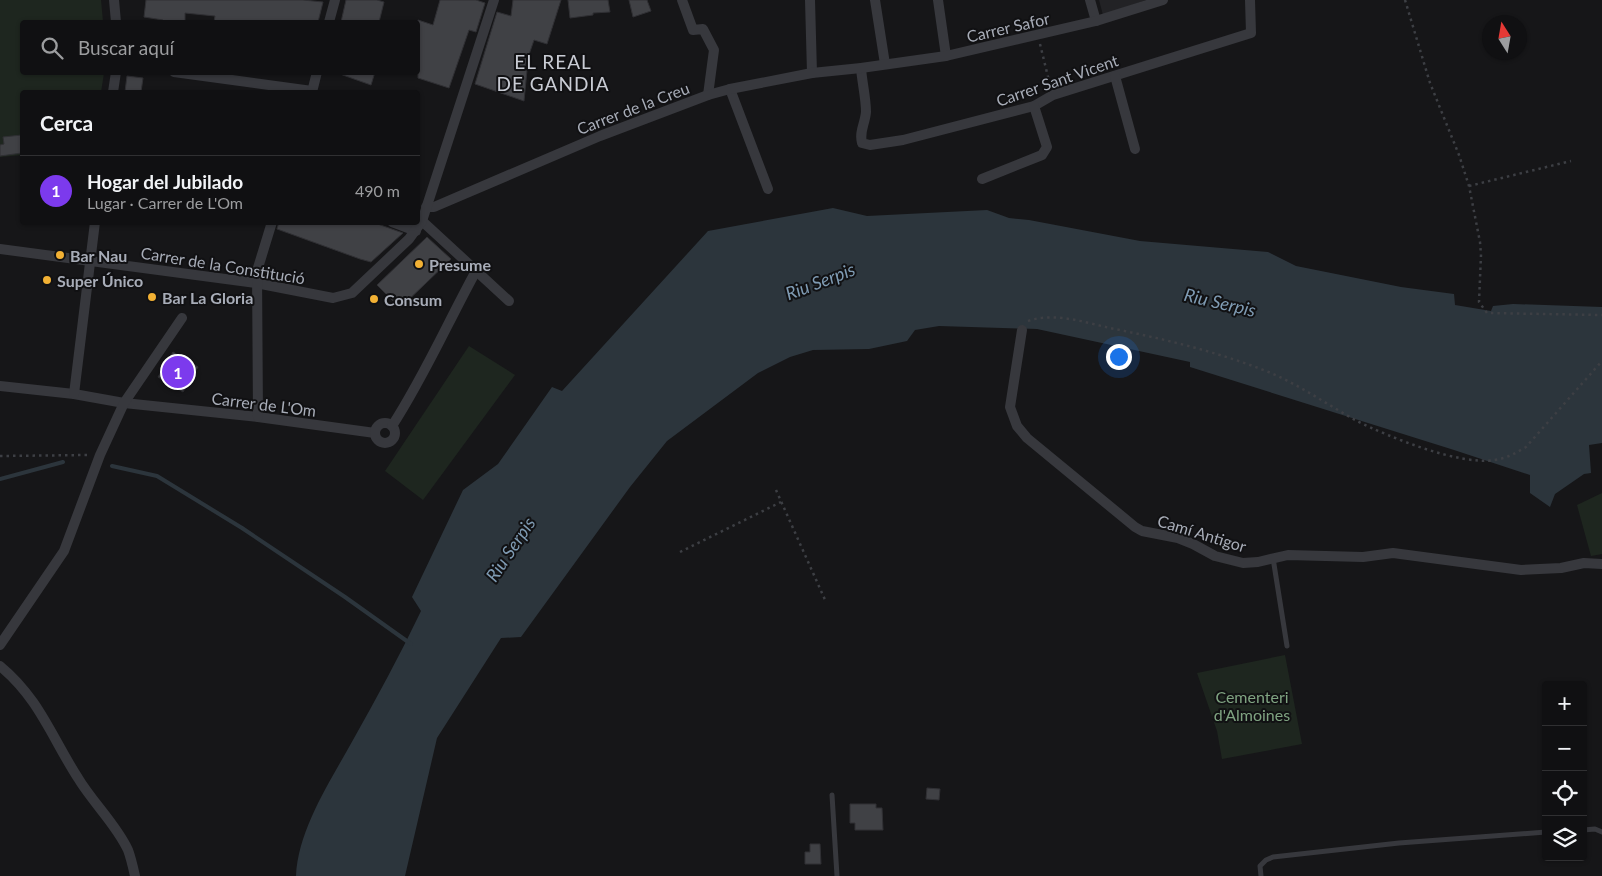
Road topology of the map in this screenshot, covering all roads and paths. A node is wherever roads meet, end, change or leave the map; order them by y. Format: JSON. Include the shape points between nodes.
{"nodes":[{"id":1,"x":114,"y":0,"type":"edge"},
{"id":2,"x":335,"y":0,"type":"edge"},
{"id":3,"x":494,"y":0,"type":"edge"},
{"id":4,"x":682,"y":0,"type":"edge"},
{"id":5,"x":810,"y":0,"type":"edge"},
{"id":6,"x":875,"y":0,"type":"edge"},
{"id":7,"x":938,"y":0,"type":"edge"},
{"id":8,"x":1090,"y":0,"type":"edge"},
{"id":9,"x":1163,"y":0,"type":"edge"},
{"id":10,"x":1250,"y":0,"type":"edge"},
{"id":11,"x":1406,"y":0,"type":"edge"},
{"id":12,"x":116,"y":20,"type":"edge"},
{"id":13,"x":330,"y":20,"type":"edge"},
{"id":14,"x":1096,"y":21,"type":"junction"},
{"id":15,"x":1038,"y":35,"type":"junction"},
{"id":16,"x":946,"y":56,"type":"junction"},
{"id":17,"x":886,"y":64,"type":"junction"},
{"id":18,"x":861,"y":68,"type":"junction"},
{"id":19,"x":812,"y":73,"type":"junction"},
{"id":20,"x":116,"y":75,"type":"edge"},
{"id":21,"x":195,"y":75,"type":"edge"},
{"id":22,"x":316,"y":75,"type":"edge"},
{"id":23,"x":1115,"y":76,"type":"junction"},
{"id":24,"x":730,"y":89,"type":"junction"},
{"id":25,"x":113,"y":90,"type":"edge"},
{"id":26,"x":298,"y":90,"type":"edge"},
{"id":27,"x":312,"y":90,"type":"edge"},
{"id":28,"x":1053,"y":95,"type":"junction"},
{"id":29,"x":708,"y":96,"type":"junction"},
{"id":30,"x":1034,"y":106,"type":"junction"},
{"id":31,"x":1135,"y":149,"type":"dead end"},
{"id":32,"x":1571,"y":161,"type":"dead end"},
{"id":33,"x":982,"y":179,"type":"dead end"},
{"id":34,"x":1468,"y":186,"type":"junction"},
{"id":35,"x":768,"y":189,"type":"dead end"},
{"id":36,"x":426,"y":207,"type":"junction"},
{"id":37,"x":422,"y":220,"type":"junction"},
{"id":38,"x":420,"y":224,"type":"edge"},
{"id":39,"x":95,"y":225,"type":"edge"},
{"id":40,"x":271,"y":225,"type":"edge"},
{"id":41,"x":400,"y":225,"type":"edge"},
{"id":42,"x":419,"y":225,"type":"edge"},
{"id":43,"x":416,"y":231,"type":"junction"},
{"id":44,"x":0,"y":249,"type":"edge"},
{"id":45,"x":90,"y":261,"type":"junction"},
{"id":46,"x":476,"y":271,"type":"junction"},
{"id":47,"x":256,"y":283,"type":"junction"},
{"id":48,"x":509,"y":300,"type":"dead end"},
{"id":49,"x":1602,"y":315,"type":"edge"},
{"id":50,"x":182,"y":318,"type":"dead end"},
{"id":51,"x":1022,"y":330,"type":"joint"},
{"id":52,"x":1602,"y":361,"type":"edge"},
{"id":53,"x":0,"y":386,"type":"edge"},
{"id":54,"x":74,"y":394,"type":"junction"},
{"id":55,"x":124,"y":403,"type":"junction"},
{"id":56,"x":258,"y":417,"type":"junction"},
{"id":57,"x":100,"y":454,"type":"junction"},
{"id":58,"x":0,"y":456,"type":"edge"},
{"id":59,"x":776,"y":490,"type":"dead end"},
{"id":60,"x":781,"y":502,"type":"junction"},
{"id":61,"x":680,"y":552,"type":"dead end"},
{"id":62,"x":1273,"y":558,"type":"junction"},
{"id":63,"x":1602,"y":564,"type":"edge"},
{"id":64,"x":826,"y":602,"type":"dead end"},
{"id":65,"x":0,"y":645,"type":"edge"},
{"id":66,"x":1288,"y":646,"type":"dead end"},
{"id":67,"x":0,"y":666,"type":"edge"},
{"id":68,"x":832,"y":795,"type":"dead end"},
{"id":69,"x":1587,"y":830,"type":"edge"},
{"id":70,"x":1542,"y":832,"type":"edge"},
{"id":71,"x":1602,"y":832,"type":"edge"},
{"id":72,"x":135,"y":876,"type":"edge"},
{"id":73,"x":837,"y":876,"type":"edge"},
{"id":74,"x":1261,"y":876,"type":"edge"}],
"edges":[{"from":1,"to":12,"type":"street"},
{"from":2,"to":13,"type":"street"},
{"from":3,"to":36,"type":"street","name":"Carrer de la Constitució"},
{"from":4,"to":29,"type":"street","via":[[693,30],[703,29],[714,50]]},
{"from":5,"to":19,"type":"street"},
{"from":6,"to":17,"type":"street"},
{"from":7,"to":16,"type":"street"},
{"from":8,"to":14,"type":"street"},
{"from":9,"to":14,"type":"street","name":"Carrer Safor"},
{"from":10,"to":23,"type":"street","name":"Carrer Sant Vicent","via":[[1252,33]]},
{"from":11,"to":34,"type":"path","via":[[1430,83]]},
{"from":14,"to":15,"type":"street","name":"Carrer Safor"},
{"from":15,"to":16,"type":"street","name":"Carrer Safor"},
{"from":15,"to":28,"type":"path"},
{"from":16,"to":17,"type":"street","name":"Carrer Safor"},
{"from":17,"to":18,"type":"street","name":"Carrer Safor"},
{"from":18,"to":19,"type":"street","name":"Carrer de la Creu"},
{"from":18,"to":30,"type":"street","name":"Carrer Sant Vicent","via":[[866,111],[860,136],[862,143],[870,145],[903,140]]},
{"from":19,"to":24,"type":"street","name":"Carrer de la Creu"},
{"from":20,"to":25,"type":"street"},
{"from":21,"to":26,"type":"street"},
{"from":22,"to":27,"type":"street"},
{"from":23,"to":28,"type":"street","name":"Carrer Sant Vicent"},
{"from":23,"to":31,"type":"street"},
{"from":24,"to":29,"type":"street","name":"Carrer de la Creu"},
{"from":24,"to":35,"type":"street"},
{"from":28,"to":30,"type":"street","name":"Carrer Sant Vicent"},
{"from":29,"to":36,"type":"street","name":"Carrer de la Creu","via":[[600,136],[434,207]]},
{"from":30,"to":33,"type":"street","via":[[1047,146],[1042,156]]},
{"from":32,"to":34,"type":"path"},
{"from":34,"to":49,"type":"path","via":[[1480,242],[1479,302],[1487,313]]},
{"from":36,"to":37,"type":"street","name":"Carrer de la Constitució"},
{"from":37,"to":38,"type":"street","name":"Carrer de la Constitució"},
{"from":37,"to":46,"type":"street"},
{"from":39,"to":45,"type":"street"},
{"from":40,"to":47,"type":"street"},
{"from":41,"to":43,"type":"street"},
{"from":42,"to":43,"type":"street","name":"Carrer de la Constitució"},
{"from":43,"to":47,"type":"street","name":"Carrer de la Constitució","via":[[352,293],[333,298]]},
{"from":44,"to":45,"type":"street","name":"Carrer de la Constitució"},
{"from":45,"to":47,"type":"street","name":"Carrer de la Constitució"},
{"from":45,"to":54,"type":"street"},
{"from":46,"to":48,"type":"street"},
{"from":46,"to":56,"type":"street","name":"Carrer de L'Om","via":[[392,426],[385,423],[378,426],[375,433]]},
{"from":47,"to":56,"type":"street"},
{"from":50,"to":55,"type":"street"},
{"from":51,"to":52,"type":"path","via":[[1027,322],[1048,317],[1185,345],[1273,374],[1358,421],[1407,443],[1471,459],[1493,460],[1512,456],[1526,447]]},
{"from":51,"to":62,"type":"street","name":"Camí Antigor","via":[[1010,407],[1017,426],[1027,438],[1135,527],[1178,538],[1214,556],[1235,562]]},
{"from":53,"to":54,"type":"street","name":"Carrer de L'Om"},
{"from":54,"to":55,"type":"street","name":"Carrer de L'Om"},
{"from":55,"to":56,"type":"street","name":"Carrer de L'Om"},
{"from":55,"to":57,"type":"street"},
{"from":57,"to":58,"type":"path"},
{"from":57,"to":65,"type":"street","via":[[64,551]]},
{"from":59,"to":60,"type":"path"},
{"from":60,"to":61,"type":"path"},
{"from":60,"to":64,"type":"path"},
{"from":62,"to":63,"type":"street","name":"Camí Antigor","via":[[1288,555],[1363,557],[1393,553],[1533,570],[1584,563]]},
{"from":62,"to":66,"type":"lane"},
{"from":67,"to":72,"type":"street","via":[[20,685],[45,718],[77,777],[123,842]]},
{"from":68,"to":73,"type":"lane"},
{"from":69,"to":71,"type":"lane"},
{"from":70,"to":74,"type":"lane","via":[[1399,843],[1273,858],[1260,866]]}]}
